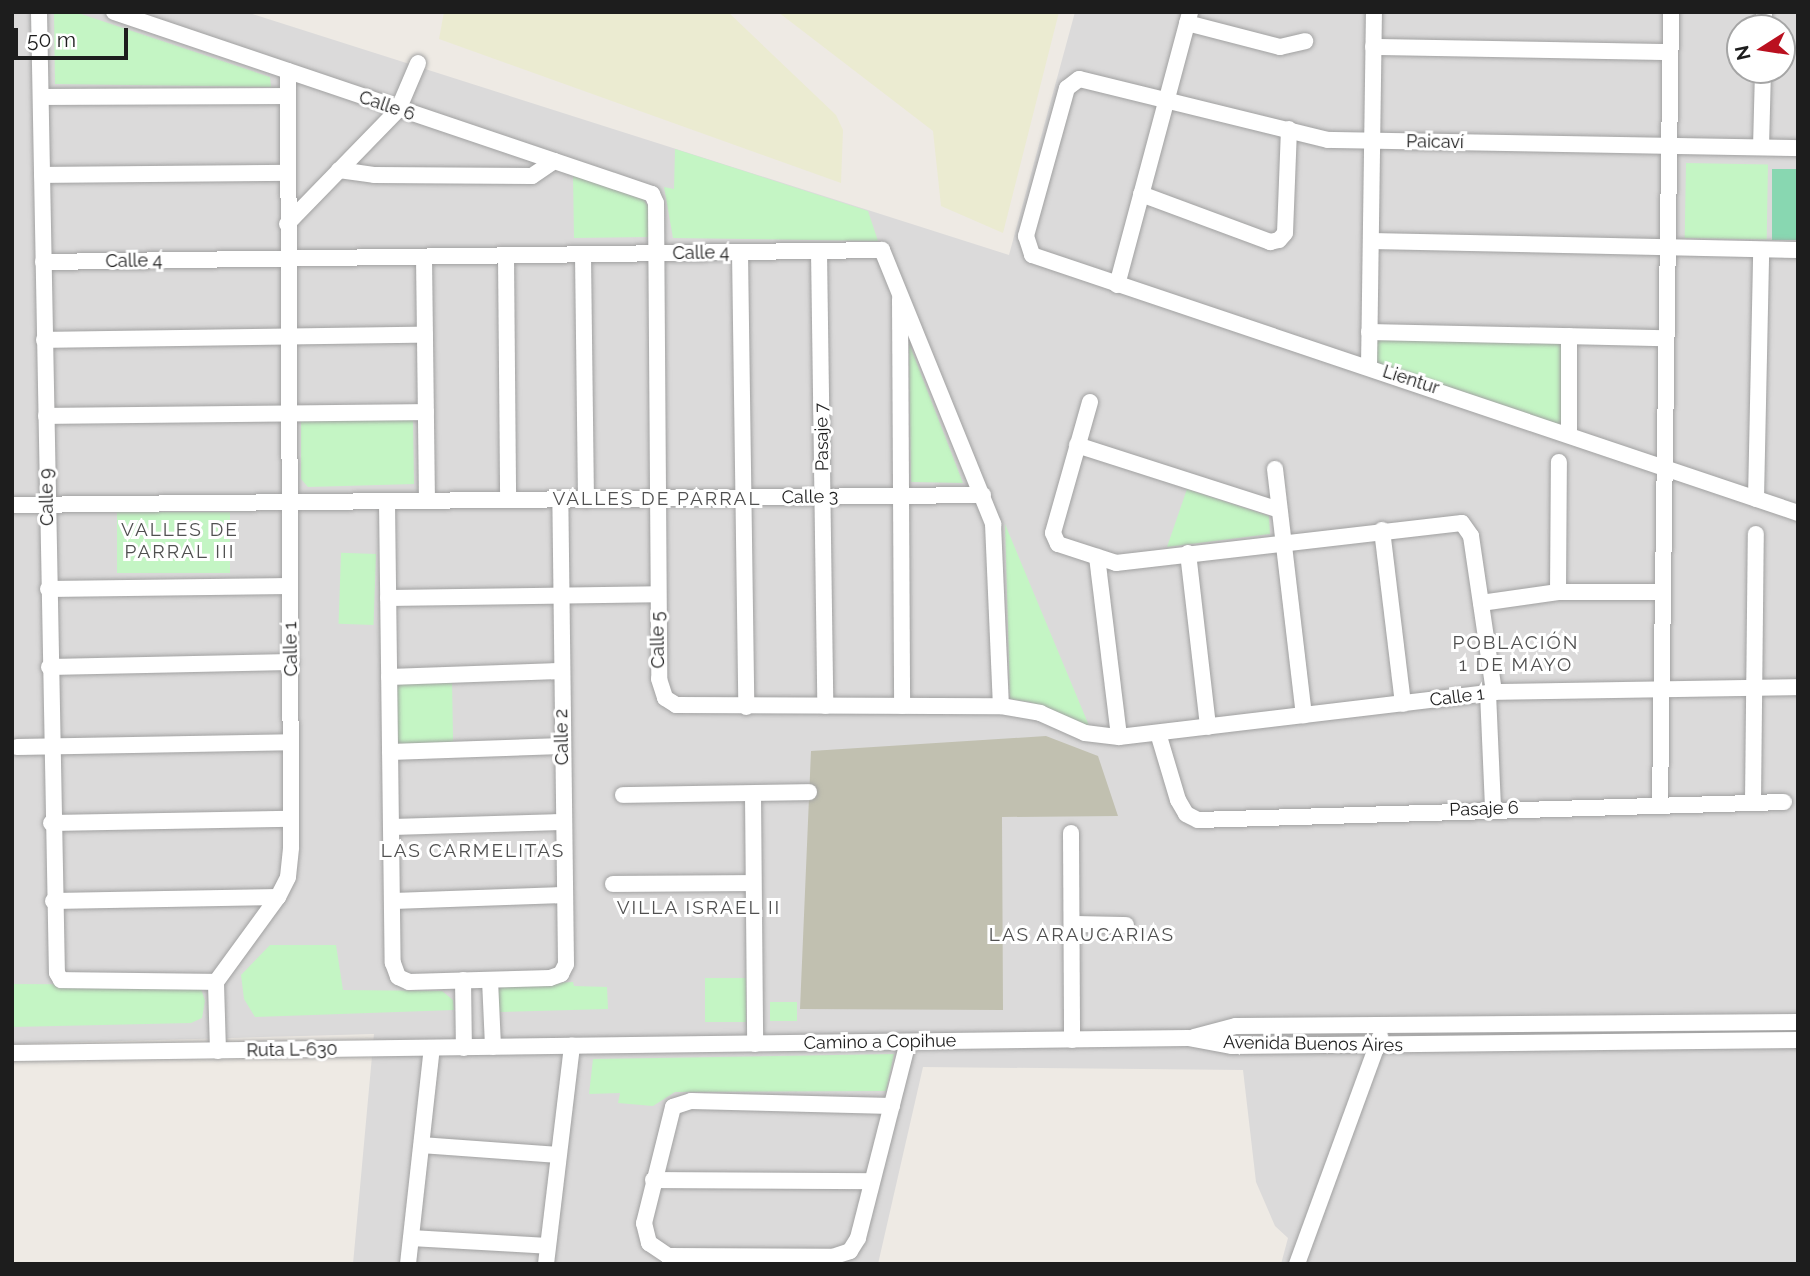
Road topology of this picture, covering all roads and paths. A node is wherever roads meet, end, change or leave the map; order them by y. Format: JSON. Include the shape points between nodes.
{"nodes":[{"id":1,"x":39,"y":12,"type":"edge"},
{"id":2,"x":114,"y":12,"type":"edge"},
{"id":3,"x":1374,"y":12,"type":"edge"},
{"id":4,"x":1671,"y":12,"type":"edge"},
{"id":5,"x":1189,"y":18,"type":"edge"},
{"id":6,"x":1306,"y":41,"type":"dead end"},
{"id":7,"x":1373,"y":47,"type":"junction"},
{"id":8,"x":1669,"y":52,"type":"junction"},
{"id":9,"x":418,"y":63,"type":"dead end"},
{"id":10,"x":288,"y":71,"type":"junction"},
{"id":11,"x":1763,"y":84,"type":"edge"},
{"id":12,"x":288,"y":96,"type":"junction"},
{"id":13,"x":41,"y":97,"type":"junction"},
{"id":14,"x":1168,"y":98,"type":"junction"},
{"id":15,"x":398,"y":110,"type":"junction"},
{"id":16,"x":1289,"y":129,"type":"junction"},
{"id":17,"x":1372,"y":141,"type":"junction"},
{"id":18,"x":1667,"y":145,"type":"junction"},
{"id":19,"x":1761,"y":147,"type":"junction"},
{"id":20,"x":1798,"y":148,"type":"edge"},
{"id":21,"x":554,"y":162,"type":"junction"},
{"id":22,"x":339,"y":170,"type":"junction"},
{"id":23,"x":287,"y":173,"type":"junction"},
{"id":24,"x":42,"y":175,"type":"junction"},
{"id":25,"x":1141,"y":194,"type":"junction"},
{"id":26,"x":656,"y":203,"type":"joint"},
{"id":27,"x":287,"y":223,"type":"junction"},
{"id":28,"x":1371,"y":240,"type":"junction"},
{"id":29,"x":1026,"y":247,"type":"joint"},
{"id":30,"x":1666,"y":248,"type":"junction"},
{"id":31,"x":1761,"y":250,"type":"junction"},
{"id":32,"x":1798,"y":250,"type":"edge"},
{"id":33,"x":819,"y":251,"type":"junction"},
{"id":34,"x":740,"y":253,"type":"junction"},
{"id":35,"x":657,"y":254,"type":"junction"},
{"id":36,"x":583,"y":255,"type":"junction"},
{"id":37,"x":506,"y":256,"type":"junction"},
{"id":38,"x":424,"y":257,"type":"junction"},
{"id":39,"x":287,"y":259,"type":"junction"},
{"id":40,"x":43,"y":262,"type":"junction"},
{"id":41,"x":1117,"y":285,"type":"junction"},
{"id":42,"x":900,"y":288,"type":"junction"},
{"id":43,"x":1369,"y":332,"type":"junction"},
{"id":44,"x":425,"y":335,"type":"junction"},
{"id":45,"x":1569,"y":335,"type":"junction"},
{"id":46,"x":288,"y":337,"type":"junction"},
{"id":47,"x":1665,"y":338,"type":"junction"},
{"id":48,"x":44,"y":340,"type":"junction"},
{"id":49,"x":1369,"y":367,"type":"junction"},
{"id":50,"x":1090,"y":402,"type":"dead end"},
{"id":51,"x":426,"y":412,"type":"junction"},
{"id":52,"x":289,"y":413,"type":"junction"},
{"id":53,"x":46,"y":416,"type":"junction"},
{"id":54,"x":1569,"y":433,"type":"junction"},
{"id":55,"x":1077,"y":445,"type":"junction"},
{"id":56,"x":1559,"y":462,"type":"dead end"},
{"id":57,"x":1663,"y":466,"type":"junction"},
{"id":58,"x":1275,"y":469,"type":"dead end"},
{"id":59,"x":983,"y":495,"type":"junction"},
{"id":60,"x":901,"y":496,"type":"junction"},
{"id":61,"x":822,"y":497,"type":"junction"},
{"id":62,"x":743,"y":498,"type":"junction"},
{"id":63,"x":586,"y":499,"type":"junction"},
{"id":64,"x":657,"y":499,"type":"junction"},
{"id":65,"x":1756,"y":499,"type":"junction"},
{"id":66,"x":508,"y":500,"type":"junction"},
{"id":67,"x":560,"y":500,"type":"junction"},
{"id":68,"x":427,"y":501,"type":"junction"},
{"id":69,"x":387,"y":502,"type":"junction"},
{"id":70,"x":290,"y":503,"type":"junction"},
{"id":71,"x":14,"y":505,"type":"edge"},
{"id":72,"x":47,"y":505,"type":"junction"},
{"id":73,"x":1279,"y":510,"type":"junction"},
{"id":74,"x":1798,"y":513,"type":"edge"},
{"id":75,"x":1381,"y":530,"type":"junction"},
{"id":76,"x":1756,"y":534,"type":"dead end"},
{"id":77,"x":1283,"y":543,"type":"junction"},
{"id":78,"x":1188,"y":553,"type":"junction"},
{"id":79,"x":1097,"y":558,"type":"junction"},
{"id":80,"x":290,"y":586,"type":"junction"},
{"id":81,"x":48,"y":589,"type":"junction"},
{"id":82,"x":1558,"y":592,"type":"junction"},
{"id":83,"x":1661,"y":592,"type":"junction"},
{"id":84,"x":658,"y":594,"type":"junction"},
{"id":85,"x":559,"y":595,"type":"junction"},
{"id":86,"x":388,"y":598,"type":"junction"},
{"id":87,"x":1481,"y":603,"type":"junction"},
{"id":88,"x":291,"y":662,"type":"junction"},
{"id":89,"x":49,"y":667,"type":"junction"},
{"id":90,"x":561,"y":671,"type":"junction"},
{"id":91,"x":389,"y":677,"type":"junction"},
{"id":92,"x":1755,"y":687,"type":"junction"},
{"id":93,"x":1798,"y":687,"type":"edge"},
{"id":94,"x":1664,"y":689,"type":"junction"},
{"id":95,"x":1491,"y":693,"type":"junction"},
{"id":96,"x":1403,"y":704,"type":"junction"},
{"id":97,"x":825,"y":706,"type":"junction"},
{"id":98,"x":902,"y":706,"type":"junction"},
{"id":99,"x":1001,"y":706,"type":"junction"},
{"id":100,"x":746,"y":707,"type":"junction"},
{"id":101,"x":1304,"y":715,"type":"junction"},
{"id":102,"x":1208,"y":727,"type":"junction"},
{"id":103,"x":1158,"y":733,"type":"junction"},
{"id":104,"x":1119,"y":737,"type":"junction"},
{"id":105,"x":291,"y":742,"type":"junction"},
{"id":106,"x":562,"y":746,"type":"junction"},
{"id":107,"x":17,"y":747,"type":"dead end"},
{"id":108,"x":50,"y":747,"type":"junction"},
{"id":109,"x":390,"y":752,"type":"junction"},
{"id":110,"x":809,"y":792,"type":"dead end"},
{"id":111,"x":753,"y":794,"type":"junction"},
{"id":112,"x":623,"y":795,"type":"dead end"},
{"id":113,"x":1753,"y":802,"type":"junction"},
{"id":114,"x":1784,"y":802,"type":"dead end"},
{"id":115,"x":1660,"y":804,"type":"junction"},
{"id":116,"x":1493,"y":808,"type":"junction"},
{"id":117,"x":291,"y":819,"type":"junction"},
{"id":118,"x":563,"y":822,"type":"junction"},
{"id":119,"x":51,"y":823,"type":"junction"},
{"id":120,"x":392,"y":827,"type":"junction"},
{"id":121,"x":1072,"y":833,"type":"dead end"},
{"id":122,"x":753,"y":883,"type":"junction"},
{"id":123,"x":613,"y":884,"type":"dead end"},
{"id":124,"x":564,"y":895,"type":"junction"},
{"id":125,"x":278,"y":897,"type":"junction"},
{"id":126,"x":53,"y":901,"type":"junction"},
{"id":127,"x":393,"y":901,"type":"junction"},
{"id":128,"x":1072,"y":924,"type":"junction"},
{"id":129,"x":1126,"y":925,"type":"dead end"},
{"id":130,"x":490,"y":979,"type":"junction"},
{"id":131,"x":464,"y":980,"type":"junction"},
{"id":132,"x":216,"y":982,"type":"junction"},
{"id":133,"x":1798,"y":1022,"type":"edge"},
{"id":134,"x":1385,"y":1025,"type":"junction"},
{"id":135,"x":1188,"y":1038,"type":"junction"},
{"id":136,"x":1072,"y":1040,"type":"junction"},
{"id":137,"x":1798,"y":1040,"type":"edge"},
{"id":138,"x":908,"y":1042,"type":"junction"},
{"id":139,"x":755,"y":1044,"type":"junction"},
{"id":140,"x":572,"y":1046,"type":"junction"},
{"id":141,"x":1377,"y":1046,"type":"junction"},
{"id":142,"x":493,"y":1047,"type":"junction"},
{"id":143,"x":432,"y":1048,"type":"junction"},
{"id":144,"x":464,"y":1048,"type":"junction"},
{"id":145,"x":218,"y":1051,"type":"junction"},
{"id":146,"x":12,"y":1053,"type":"edge"},
{"id":147,"x":892,"y":1106,"type":"junction"},
{"id":148,"x":422,"y":1145,"type":"junction"},
{"id":149,"x":558,"y":1155,"type":"junction"},
{"id":150,"x":653,"y":1180,"type":"junction"},
{"id":151,"x":872,"y":1181,"type":"junction"},
{"id":152,"x":411,"y":1238,"type":"junction"},
{"id":153,"x":548,"y":1246,"type":"junction"},
{"id":154,"x":408,"y":1264,"type":"edge"},
{"id":155,"x":546,"y":1264,"type":"edge"},
{"id":156,"x":1297,"y":1264,"type":"edge"}],
"edges":[{"from":1,"to":13,"type":"street","name":"Calle 9"},
{"from":2,"to":10,"type":"street","name":"Calle 6"},
{"from":3,"to":7,"type":"street"},
{"from":4,"to":8,"type":"street"},
{"from":5,"to":6,"type":"street","via":[[1280,47]]},
{"from":5,"to":14,"type":"street"},
{"from":7,"to":8,"type":"street"},
{"from":7,"to":17,"type":"street"},
{"from":8,"to":18,"type":"street"},
{"from":9,"to":15,"type":"street"},
{"from":10,"to":12,"type":"street","name":"Calle 1"},
{"from":10,"to":15,"type":"street","name":"Calle 6"},
{"from":11,"to":19,"type":"street"},
{"from":12,"to":13,"type":"street"},
{"from":12,"to":23,"type":"street","name":"Calle 1"},
{"from":13,"to":24,"type":"street","name":"Calle 9"},
{"from":14,"to":16,"type":"street","name":"Paicaví"},
{"from":14,"to":25,"type":"street"},
{"from":14,"to":29,"type":"street","name":"Paicaví","via":[[1079,79],[1067,88]]},
{"from":15,"to":21,"type":"street","name":"Calle 6"},
{"from":15,"to":22,"type":"street"},
{"from":16,"to":17,"type":"street","name":"Paicaví","via":[[1328,140]]},
{"from":16,"to":25,"type":"street","via":[[1286,233],[1279,240],[1270,242]]},
{"from":17,"to":18,"type":"street","name":"Paicaví"},
{"from":17,"to":28,"type":"street"},
{"from":18,"to":19,"type":"street","name":"Paicaví"},
{"from":18,"to":30,"type":"street"},
{"from":19,"to":20,"type":"street","name":"Paicaví"},
{"from":21,"to":22,"type":"street","via":[[532,176],[374,176]]},
{"from":21,"to":26,"type":"street","name":"Calle 6","via":[[653,194]]},
{"from":22,"to":27,"type":"street"},
{"from":23,"to":24,"type":"street"},
{"from":23,"to":27,"type":"street","name":"Calle 1"},
{"from":24,"to":40,"type":"street","name":"Calle 9"},
{"from":25,"to":41,"type":"street"},
{"from":26,"to":35,"type":"street","name":"Calle 5"},
{"from":27,"to":39,"type":"street","name":"Calle 1"},
{"from":28,"to":30,"type":"street"},
{"from":28,"to":43,"type":"street"},
{"from":29,"to":41,"type":"street","name":"Lientur","via":[[1032,255]]},
{"from":30,"to":31,"type":"street"},
{"from":30,"to":47,"type":"street"},
{"from":31,"to":32,"type":"street"},
{"from":31,"to":65,"type":"street"},
{"from":33,"to":34,"type":"street","name":"Calle 4"},
{"from":33,"to":42,"type":"street","name":"Calle 4","via":[[882,250]]},
{"from":33,"to":61,"type":"street","name":"Pasaje 7"},
{"from":34,"to":35,"type":"street","name":"Calle 4"},
{"from":34,"to":62,"type":"street"},
{"from":35,"to":36,"type":"street","name":"Calle 4"},
{"from":35,"to":64,"type":"street","name":"Calle 5"},
{"from":36,"to":37,"type":"street","name":"Calle 4"},
{"from":36,"to":63,"type":"street"},
{"from":37,"to":38,"type":"street","name":"Calle 4"},
{"from":37,"to":66,"type":"street"},
{"from":38,"to":39,"type":"street","name":"Calle 4"},
{"from":38,"to":44,"type":"street"},
{"from":39,"to":40,"type":"street","name":"Calle 4"},
{"from":39,"to":46,"type":"street","name":"Calle 1"},
{"from":40,"to":48,"type":"street","name":"Calle 9"},
{"from":41,"to":49,"type":"street","name":"Lientur"},
{"from":42,"to":59,"type":"street","name":"Calle 4"},
{"from":42,"to":60,"type":"street"},
{"from":43,"to":45,"type":"street"},
{"from":43,"to":49,"type":"street"},
{"from":44,"to":46,"type":"street"},
{"from":44,"to":51,"type":"street"},
{"from":45,"to":47,"type":"street"},
{"from":45,"to":54,"type":"street"},
{"from":46,"to":48,"type":"street"},
{"from":46,"to":52,"type":"street","name":"Calle 1"},
{"from":47,"to":57,"type":"street"},
{"from":48,"to":53,"type":"street","name":"Calle 9"},
{"from":49,"to":54,"type":"street","name":"Lientur"},
{"from":50,"to":55,"type":"street"},
{"from":51,"to":52,"type":"street"},
{"from":51,"to":68,"type":"street"},
{"from":52,"to":53,"type":"street"},
{"from":52,"to":70,"type":"street","name":"Calle 1"},
{"from":53,"to":72,"type":"street","name":"Calle 9"},
{"from":54,"to":57,"type":"street","name":"Lientur"},
{"from":55,"to":73,"type":"street"},
{"from":55,"to":79,"type":"street","via":[[1054,539]]},
{"from":56,"to":82,"type":"street"},
{"from":57,"to":65,"type":"street","name":"Lientur"},
{"from":57,"to":83,"type":"street"},
{"from":58,"to":73,"type":"street"},
{"from":59,"to":60,"type":"street","name":"Calle 3"},
{"from":59,"to":99,"type":"street","name":"Calle 4","via":[[996,540]]},
{"from":60,"to":61,"type":"street","name":"Calle 3"},
{"from":60,"to":98,"type":"street"},
{"from":61,"to":62,"type":"street","name":"Calle 3"},
{"from":61,"to":97,"type":"street","name":"Pasaje 7"},
{"from":62,"to":64,"type":"street","name":"Calle 3"},
{"from":62,"to":100,"type":"street"},
{"from":63,"to":64,"type":"street","name":"Calle 3"},
{"from":63,"to":67,"type":"street","name":"Calle 3"},
{"from":64,"to":84,"type":"street","name":"Calle 5"},
{"from":65,"to":74,"type":"street","name":"Lientur"},
{"from":66,"to":67,"type":"street","name":"Calle 3"},
{"from":66,"to":68,"type":"street","name":"Calle 3"},
{"from":67,"to":85,"type":"street","name":"Calle 2"},
{"from":68,"to":69,"type":"street","name":"Calle 3"},
{"from":69,"to":70,"type":"street","name":"Calle 3"},
{"from":69,"to":86,"type":"street"},
{"from":70,"to":72,"type":"street","name":"Calle 3"},
{"from":70,"to":80,"type":"street","name":"Calle 1"},
{"from":71,"to":72,"type":"street","name":"Calle 3"},
{"from":72,"to":81,"type":"street","name":"Calle 9"},
{"from":73,"to":77,"type":"street"},
{"from":75,"to":77,"type":"street"},
{"from":75,"to":87,"type":"street","via":[[1457,522],[1467,525]]},
{"from":75,"to":96,"type":"street"},
{"from":76,"to":92,"type":"street"},
{"from":77,"to":78,"type":"street"},
{"from":77,"to":101,"type":"street"},
{"from":78,"to":79,"type":"street","via":[[1116,562]]},
{"from":78,"to":102,"type":"street"},
{"from":79,"to":104,"type":"street"},
{"from":80,"to":81,"type":"street"},
{"from":80,"to":88,"type":"street","name":"Calle 1"},
{"from":81,"to":89,"type":"street","name":"Calle 9"},
{"from":82,"to":83,"type":"street"},
{"from":82,"to":87,"type":"street"},
{"from":83,"to":94,"type":"street"},
{"from":84,"to":85,"type":"street"},
{"from":84,"to":100,"type":"street","name":"Calle 5","via":[[659,679],[666,698],[683,707]]},
{"from":85,"to":86,"type":"street"},
{"from":85,"to":90,"type":"street","name":"Calle 2"},
{"from":86,"to":91,"type":"street"},
{"from":87,"to":95,"type":"street"},
{"from":88,"to":89,"type":"street"},
{"from":88,"to":105,"type":"street","name":"Calle 1"},
{"from":89,"to":108,"type":"street","name":"Calle 9"},
{"from":90,"to":91,"type":"street"},
{"from":90,"to":106,"type":"street","name":"Calle 2"},
{"from":91,"to":109,"type":"street"},
{"from":92,"to":93,"type":"street","name":"Calle 1"},
{"from":92,"to":94,"type":"street","name":"Calle 1"},
{"from":92,"to":113,"type":"street"},
{"from":94,"to":95,"type":"street","name":"Calle 1"},
{"from":94,"to":115,"type":"street"},
{"from":95,"to":96,"type":"street","name":"Calle 1"},
{"from":95,"to":116,"type":"street"},
{"from":96,"to":101,"type":"street","name":"Calle 1"},
{"from":97,"to":98,"type":"street","name":"Calle 5"},
{"from":97,"to":100,"type":"street","name":"Calle 5"},
{"from":98,"to":99,"type":"street","name":"Calle 5"},
{"from":99,"to":104,"type":"street","name":"Calle 5","via":[[1040,713],[1085,733]]},
{"from":101,"to":102,"type":"street","name":"Calle 1"},
{"from":102,"to":103,"type":"street","name":"Calle 1"},
{"from":103,"to":104,"type":"street","name":"Calle 1"},
{"from":103,"to":116,"type":"street","name":"Pasaje 6","via":[[1186,814],[1198,820]]},
{"from":105,"to":108,"type":"street"},
{"from":105,"to":117,"type":"street","name":"Calle 1"},
{"from":106,"to":109,"type":"street"},
{"from":106,"to":118,"type":"street","name":"Calle 2"},
{"from":107,"to":108,"type":"street"},
{"from":108,"to":119,"type":"street","name":"Calle 9"},
{"from":109,"to":120,"type":"street"},
{"from":110,"to":111,"type":"street"},
{"from":111,"to":112,"type":"street"},
{"from":111,"to":122,"type":"street"},
{"from":113,"to":114,"type":"street","name":"Pasaje 6"},
{"from":113,"to":115,"type":"street","name":"Pasaje 6"},
{"from":115,"to":116,"type":"street","name":"Pasaje 6"},
{"from":117,"to":119,"type":"street"},
{"from":117,"to":125,"type":"street","name":"Calle 1","via":[[288,877]]},
{"from":118,"to":120,"type":"street"},
{"from":118,"to":124,"type":"street","name":"Calle 2"},
{"from":119,"to":126,"type":"street","name":"Calle 9"},
{"from":120,"to":127,"type":"street"},
{"from":121,"to":128,"type":"street"},
{"from":122,"to":123,"type":"street"},
{"from":122,"to":139,"type":"street"},
{"from":124,"to":127,"type":"street"},
{"from":124,"to":130,"type":"street","name":"Calle 2","via":[[566,964],[561,974]]},
{"from":125,"to":126,"type":"street"},
{"from":125,"to":132,"type":"street","name":"Calle 1"},
{"from":126,"to":132,"type":"street","name":"Calle 9","via":[[54,959],[61,980]]},
{"from":127,"to":131,"type":"street","via":[[393,963],[398,976],[409,982]]},
{"from":128,"to":129,"type":"street"},
{"from":128,"to":136,"type":"street"},
{"from":130,"to":131,"type":"street"},
{"from":130,"to":142,"type":"street"},
{"from":131,"to":144,"type":"street"},
{"from":132,"to":145,"type":"street"},
{"from":133,"to":134,"type":"street","name":"Avenida Buenos Aires"},
{"from":134,"to":135,"type":"street","name":"Avenida Buenos Aires","via":[[1236,1026]]},
{"from":134,"to":141,"type":"street"},
{"from":135,"to":136,"type":"street","name":"Camino a Copihue"},
{"from":135,"to":141,"type":"street","name":"Avenida Buenos Aires","via":[[1231,1046]]},
{"from":136,"to":138,"type":"street","name":"Camino a Copihue"},
{"from":137,"to":141,"type":"street","name":"Avenida Buenos Aires"},
{"from":138,"to":139,"type":"street","name":"Camino a Copihue"},
{"from":138,"to":147,"type":"street"},
{"from":139,"to":140,"type":"street","name":"Camino a Copihue"},
{"from":140,"to":142,"type":"street","name":"Ruta L-630"},
{"from":140,"to":149,"type":"street"},
{"from":141,"to":156,"type":"street"},
{"from":142,"to":144,"type":"street","name":"Ruta L-630"},
{"from":143,"to":144,"type":"street","name":"Ruta L-630"},
{"from":143,"to":145,"type":"street","name":"Ruta L-630"},
{"from":143,"to":148,"type":"street"},
{"from":145,"to":146,"type":"street","name":"Ruta L-630"},
{"from":147,"to":150,"type":"street","via":[[691,1101],[674,1107]]},
{"from":147,"to":151,"type":"street"},
{"from":148,"to":149,"type":"street"},
{"from":148,"to":152,"type":"street"},
{"from":149,"to":153,"type":"street"},
{"from":150,"to":151,"type":"street"},
{"from":150,"to":151,"type":"street","via":[[644,1223],[649,1243],[668,1256],[832,1256],[850,1251],[858,1238]]},
{"from":152,"to":153,"type":"street"},
{"from":152,"to":154,"type":"street"},
{"from":153,"to":155,"type":"street"}]}
